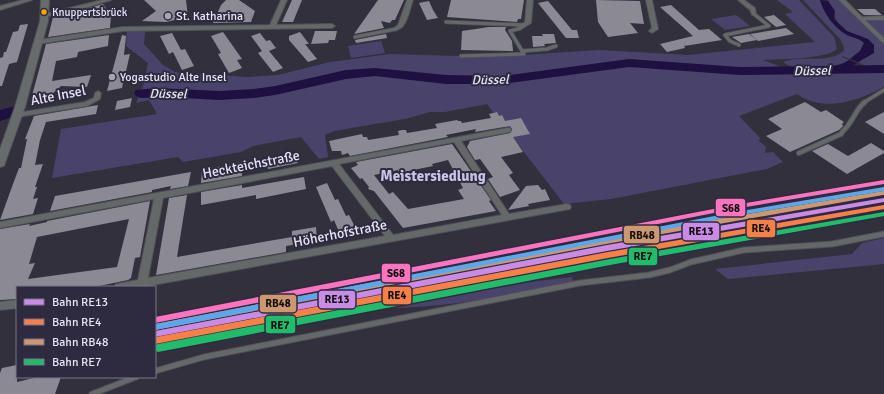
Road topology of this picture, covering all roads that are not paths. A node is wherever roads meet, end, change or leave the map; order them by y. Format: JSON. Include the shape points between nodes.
{"nodes":[{"id":1,"x":29,"y":0,"type":"edge"},
{"id":2,"x":45,"y":0,"type":"edge"},
{"id":3,"x":108,"y":0,"type":"edge"},
{"id":4,"x":284,"y":0,"type":"edge"},
{"id":5,"x":410,"y":0,"type":"edge"},
{"id":6,"x":530,"y":0,"type":"edge"},
{"id":7,"x":649,"y":0,"type":"edge"},
{"id":8,"x":741,"y":0,"type":"edge"},
{"id":9,"x":842,"y":0,"type":"edge"},
{"id":10,"x":0,"y":8,"type":"edge"},
{"id":11,"x":754,"y":14,"type":"joint"},
{"id":12,"x":44,"y":15,"type":"junction"},
{"id":13,"x":864,"y":18,"type":"dead end"},
{"id":14,"x":884,"y":18,"type":"edge"},
{"id":15,"x":446,"y":22,"type":"dead end"},
{"id":16,"x":527,"y":25,"type":"junction"},
{"id":17,"x":332,"y":26,"type":"dead end"},
{"id":18,"x":272,"y":27,"type":"junction"},
{"id":19,"x":396,"y":29,"type":"joint"},
{"id":20,"x":518,"y":29,"type":"joint"},
{"id":21,"x":652,"y":31,"type":"dead end"},
{"id":22,"x":355,"y":37,"type":"dead end"},
{"id":23,"x":884,"y":41,"type":"edge"},
{"id":24,"x":38,"y":42,"type":"junction"},
{"id":25,"x":739,"y":45,"type":"dead end"},
{"id":26,"x":556,"y":46,"type":"dead end"},
{"id":27,"x":522,"y":50,"type":"junction"},
{"id":28,"x":461,"y":56,"type":"dead end"},
{"id":29,"x":884,"y":90,"type":"edge"},
{"id":30,"x":98,"y":93,"type":"dead end"},
{"id":31,"x":17,"y":115,"type":"junction"},
{"id":32,"x":508,"y":130,"type":"dead end"},
{"id":33,"x":456,"y":139,"type":"junction"},
{"id":34,"x":800,"y":153,"type":"dead end"},
{"id":35,"x":333,"y":162,"type":"junction"},
{"id":36,"x":0,"y":163,"type":"edge"},
{"id":37,"x":159,"y":196,"type":"junction"},
{"id":38,"x":567,"y":207,"type":"dead end"},
{"id":39,"x":507,"y":217,"type":"junction"},
{"id":40,"x":0,"y":225,"type":"edge"},
{"id":41,"x":884,"y":234,"type":"edge"},
{"id":42,"x":391,"y":238,"type":"junction"},
{"id":43,"x":142,"y":283,"type":"junction"},
{"id":44,"x":125,"y":286,"type":"edge"},
{"id":45,"x":16,"y":304,"type":"edge"},
{"id":46,"x":0,"y":306,"type":"edge"},
{"id":47,"x":156,"y":371,"type":"edge"},
{"id":48,"x":133,"y":378,"type":"edge"},
{"id":49,"x":92,"y":394,"type":"edge"}],
"edges":[{"from":1,"to":10,"type":"street"},
{"from":2,"to":12,"type":"main road"},
{"from":3,"to":12,"type":"street"},
{"from":4,"to":18,"type":"street"},
{"from":5,"to":19,"type":"street","via":[[401,26]]},
{"from":6,"to":16,"type":"street"},
{"from":7,"to":21,"type":"street","via":[[655,28]]},
{"from":8,"to":11,"type":"street","via":[[753,9]]},
{"from":9,"to":23,"type":"street"},
{"from":11,"to":25,"type":"lane","via":[[769,26],[725,35]]},
{"from":12,"to":24,"type":"main road"},
{"from":13,"to":14,"type":"street"},
{"from":15,"to":16,"type":"lane"},
{"from":16,"to":20,"type":"street"},
{"from":17,"to":18,"type":"street"},
{"from":18,"to":24,"type":"street","via":[[123,29]]},
{"from":19,"to":22,"type":"lane"},
{"from":20,"to":27,"type":"lane","via":[[510,31]]},
{"from":24,"to":31,"type":"main road"},
{"from":26,"to":27,"type":"lane"},
{"from":27,"to":28,"type":"lane","via":[[524,54]]},
{"from":29,"to":34,"type":"lane","via":[[864,101],[841,134]]},
{"from":30,"to":31,"type":"street","name":"Alte Insel","via":[[97,99],[87,104]]},
{"from":31,"to":36,"type":"main road"},
{"from":32,"to":33,"type":"street","name":"Heckteichstraße"},
{"from":33,"to":35,"type":"street","name":"Heckteichstraße"},
{"from":33,"to":39,"type":"street"},
{"from":35,"to":37,"type":"street","name":"Heckteichstraße"},
{"from":35,"to":42,"type":"street"},
{"from":37,"to":40,"type":"street","name":"Heckteichstraße"},
{"from":37,"to":43,"type":"street"},
{"from":38,"to":39,"type":"street","name":"Höherhofstraße"},
{"from":39,"to":42,"type":"street","name":"Höherhofstraße"},
{"from":41,"to":47,"type":"lane","via":[[832,244],[744,250],[648,275],[580,283],[204,358]]},
{"from":42,"to":43,"type":"street","name":"Höherhofstraße"},
{"from":43,"to":44,"type":"street","name":"Höherhofstraße"},
{"from":45,"to":46,"type":"street"},
{"from":48,"to":49,"type":"lane"}]}
